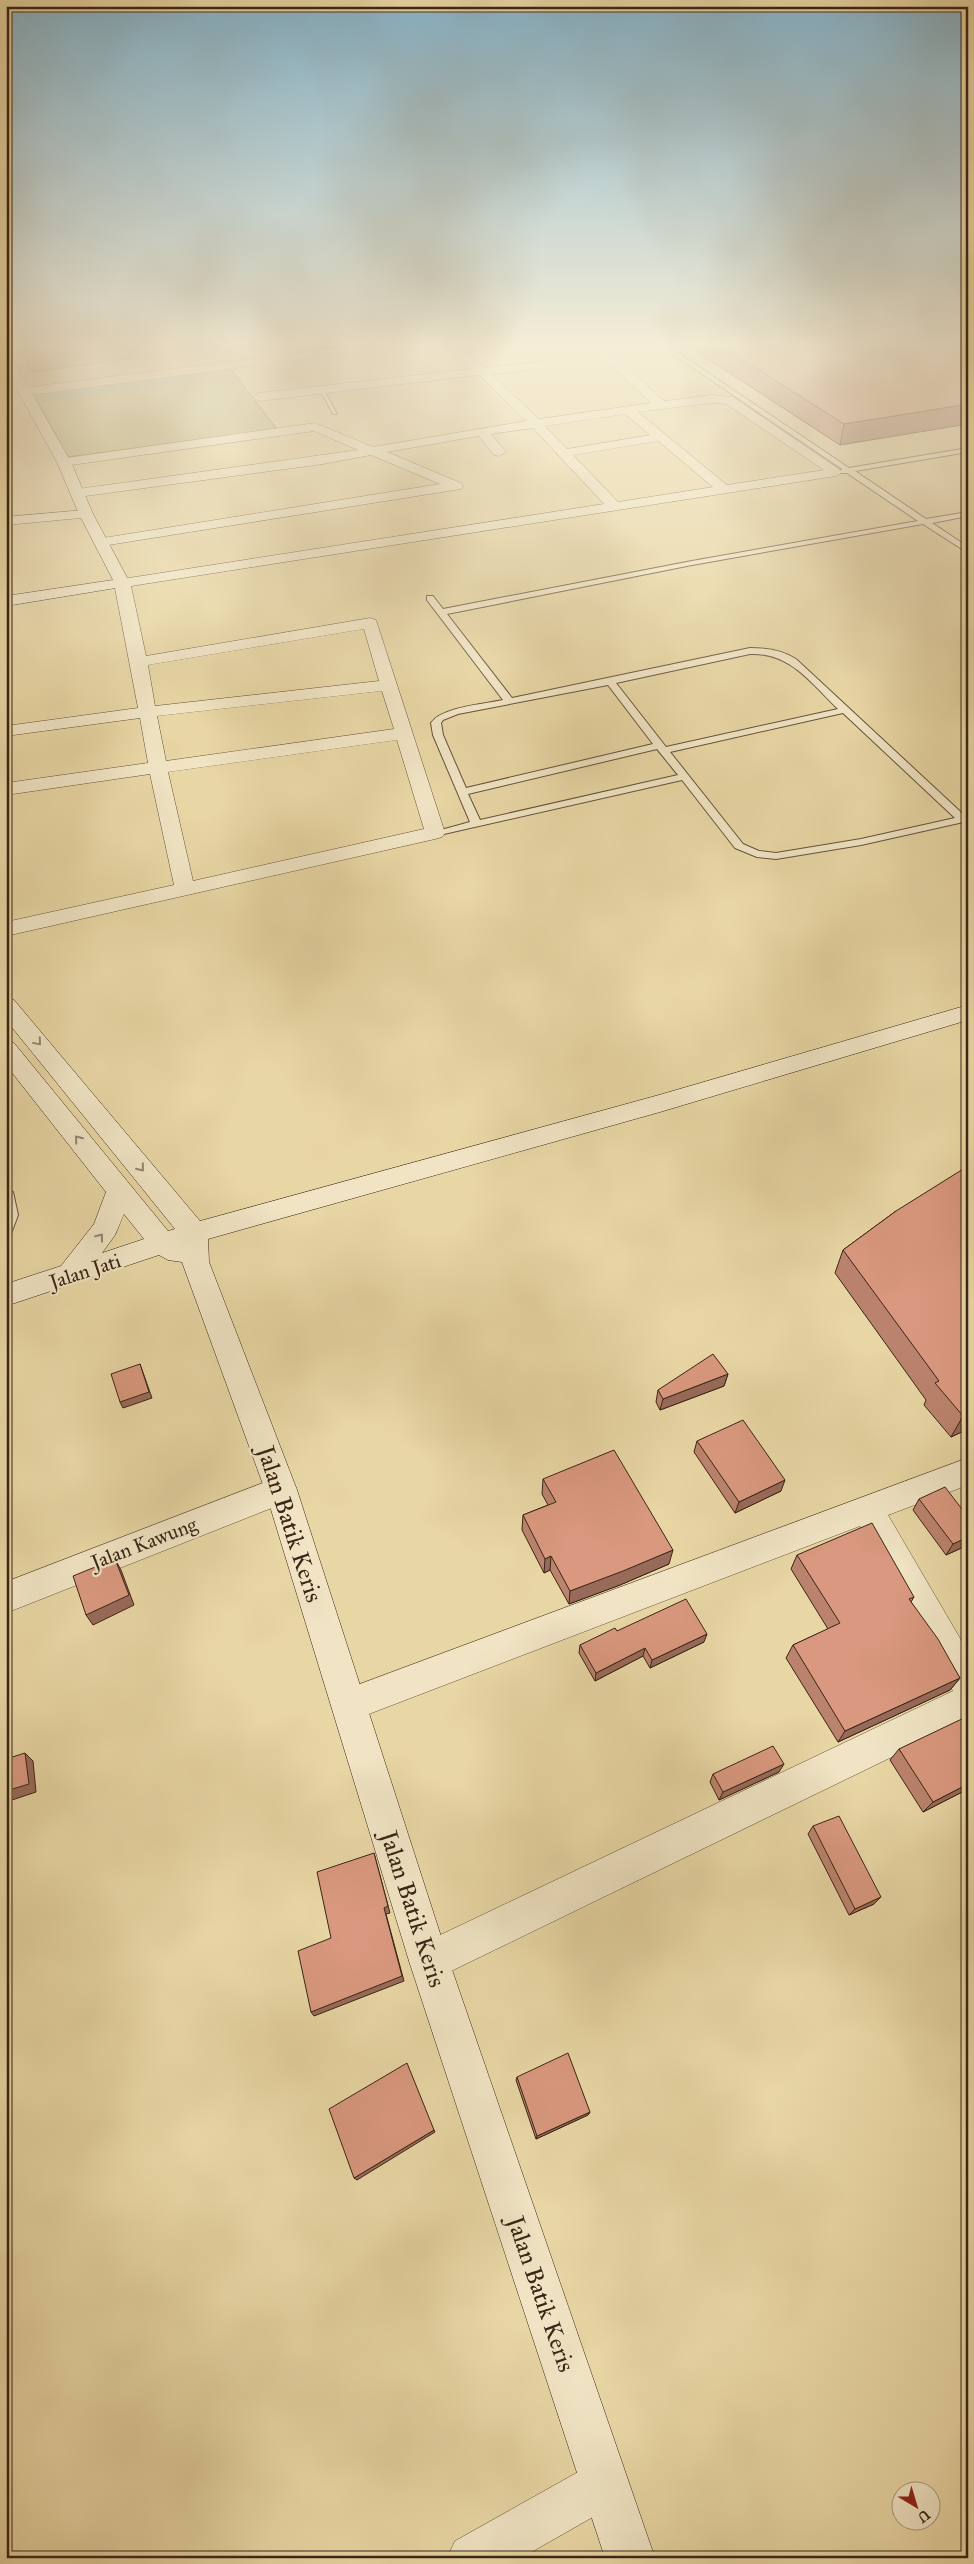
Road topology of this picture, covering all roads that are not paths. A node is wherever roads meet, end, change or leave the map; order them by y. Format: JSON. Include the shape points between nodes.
{"nodes":[{"id":1,"x":65,"y":464,"type":"edge"},
{"id":2,"x":289,"y":464,"type":"edge"},
{"id":3,"x":401,"y":464,"type":"edge"},
{"id":4,"x":575,"y":464,"type":"edge"},
{"id":5,"x":693,"y":464,"type":"edge"},
{"id":6,"x":831,"y":464,"type":"edge"},
{"id":7,"x":886,"y":464,"type":"edge"},
{"id":8,"x":842,"y":471,"type":"junction"},
{"id":9,"x":724,"y":489,"type":"junction"},
{"id":10,"x":78,"y":493,"type":"junction"},
{"id":11,"x":614,"y":506,"type":"junction"},
{"id":12,"x":86,"y":514,"type":"junction"},
{"id":13,"x":968,"y":514,"type":"edge"},
{"id":14,"x":6,"y":521,"type":"edge"},
{"id":15,"x":924,"y":522,"type":"junction"},
{"id":16,"x":102,"y":542,"type":"junction"},
{"id":17,"x":968,"y":551,"type":"edge"},
{"id":18,"x":122,"y":583,"type":"junction"},
{"id":19,"x":430,"y":598,"type":"dead end"},
{"id":20,"x":6,"y":601,"type":"edge"},
{"id":21,"x":441,"y":612,"type":"junction"},
{"id":22,"x":138,"y":662,"type":"junction"},
{"id":23,"x":610,"y":682,"type":"junction"},
{"id":24,"x":390,"y":685,"type":"junction"},
{"id":25,"x":510,"y":702,"type":"junction"},
{"id":26,"x":845,"y":710,"type":"junction"},
{"id":27,"x":147,"y":712,"type":"junction"},
{"id":28,"x":6,"y":731,"type":"edge"},
{"id":29,"x":405,"y":733,"type":"junction"},
{"id":30,"x":662,"y":748,"type":"junction"},
{"id":31,"x":158,"y":768,"type":"junction"},
{"id":32,"x":684,"y":777,"type":"junction"},
{"id":33,"x":6,"y":789,"type":"edge"},
{"id":34,"x":464,"y":792,"type":"junction"},
{"id":35,"x":965,"y":819,"type":"edge"},
{"id":36,"x":476,"y":824,"type":"junction"},
{"id":37,"x":435,"y":833,"type":"junction"},
{"id":38,"x":185,"y":889,"type":"junction"},
{"id":39,"x":6,"y":929,"type":"edge"},
{"id":40,"x":968,"y":1012,"type":"edge"},
{"id":41,"x":10,"y":1016,"type":"edge"},
{"id":42,"x":6,"y":1049,"type":"edge"},
{"id":43,"x":84,"y":1097,"type":"junction"},
{"id":44,"x":55,"y":1111,"type":"junction"},
{"id":45,"x":120,"y":1190,"type":"junction"},
{"id":46,"x":6,"y":1192,"type":"edge"},
{"id":47,"x":6,"y":1230,"type":"edge"},
{"id":48,"x":184,"y":1247,"type":"junction"},
{"id":49,"x":70,"y":1275,"type":"junction"},
{"id":50,"x":6,"y":1295,"type":"edge"},
{"id":51,"x":968,"y":1471,"type":"edge"},
{"id":52,"x":282,"y":1490,"type":"junction"},
{"id":53,"x":868,"y":1510,"type":"junction"},
{"id":54,"x":6,"y":1598,"type":"edge"},
{"id":55,"x":968,"y":1685,"type":"edge"},
{"id":56,"x":968,"y":1702,"type":"edge"},
{"id":57,"x":348,"y":1705,"type":"junction"},
{"id":58,"x":429,"y":1961,"type":"junction"},
{"id":59,"x":604,"y":2484,"type":"junction"},
{"id":60,"x":472,"y":2558,"type":"edge"},
{"id":61,"x":630,"y":2558,"type":"edge"}],
"edges":[{"from":1,"to":10,"type":"street"},
{"from":2,"to":10,"type":"street"},
{"from":3,"to":16,"type":"street","via":[[456,486]]},
{"from":4,"to":11,"type":"street"},
{"from":5,"to":9,"type":"street"},
{"from":6,"to":8,"type":"street"},
{"from":7,"to":8,"type":"lane"},
{"from":8,"to":9,"type":"street"},
{"from":8,"to":15,"type":"lane"},
{"from":9,"to":11,"type":"street"},
{"from":10,"to":12,"type":"street"},
{"from":11,"to":18,"type":"street"},
{"from":12,"to":14,"type":"street"},
{"from":12,"to":16,"type":"street"},
{"from":13,"to":15,"type":"lane"},
{"from":15,"to":17,"type":"lane"},
{"from":15,"to":21,"type":"lane","via":[[701,561]]},
{"from":16,"to":18,"type":"street"},
{"from":18,"to":20,"type":"street"},
{"from":18,"to":22,"type":"street","via":[[128,600]]},
{"from":19,"to":21,"type":"lane"},
{"from":21,"to":25,"type":"lane"},
{"from":22,"to":24,"type":"street","via":[[368,622]]},
{"from":22,"to":27,"type":"street"},
{"from":23,"to":25,"type":"lane"},
{"from":23,"to":26,"type":"lane","via":[[766,650],[793,661]]},
{"from":23,"to":30,"type":"lane"},
{"from":24,"to":27,"type":"street"},
{"from":24,"to":29,"type":"street"},
{"from":25,"to":34,"type":"lane","via":[[445,715],[436,723],[438,735]]},
{"from":26,"to":30,"type":"lane"},
{"from":26,"to":35,"type":"lane"},
{"from":27,"to":28,"type":"street"},
{"from":27,"to":31,"type":"street"},
{"from":29,"to":31,"type":"street"},
{"from":29,"to":37,"type":"street"},
{"from":30,"to":32,"type":"lane"},
{"from":30,"to":34,"type":"lane"},
{"from":31,"to":33,"type":"street"},
{"from":31,"to":38,"type":"street"},
{"from":32,"to":35,"type":"lane","via":[[739,846],[757,854],[776,856],[842,845]]},
{"from":32,"to":36,"type":"lane"},
{"from":34,"to":36,"type":"lane"},
{"from":36,"to":37,"type":"lane"},
{"from":37,"to":38,"type":"street"},
{"from":38,"to":39,"type":"street"},
{"from":40,"to":48,"type":"street","name":"Jalan Jati"},
{"from":41,"to":43,"type":"street","one_way":true},
{"from":42,"to":44,"type":"street"},
{"from":43,"to":44,"type":"street"},
{"from":43,"to":48,"type":"street","one_way":true},
{"from":45,"to":44,"type":"street","one_way":true},
{"from":45,"to":48,"type":"street"},
{"from":49,"to":45,"type":"street","one_way":true,"via":[[106,1228]]},
{"from":46,"to":47,"type":"lane","via":[[10,1215]]},
{"from":48,"to":49,"type":"street","name":"Jalan Jati"},
{"from":48,"to":52,"type":"street","name":"Jalan Batik Keris"},
{"from":49,"to":50,"type":"street","name":"Jalan Jati"},
{"from":51,"to":53,"type":"street"},
{"from":52,"to":54,"type":"street","name":"Jalan Kawung"},
{"from":52,"to":57,"type":"street","name":"Jalan Batik Keris"},
{"from":53,"to":55,"type":"street"},
{"from":53,"to":57,"type":"street"},
{"from":56,"to":58,"type":"street"},
{"from":57,"to":58,"type":"street","name":"Jalan Batik Keris"},
{"from":58,"to":59,"type":"street","name":"Jalan Batik Keris"},
{"from":59,"to":60,"type":"street"},
{"from":59,"to":61,"type":"street","name":"Jalan Batik Keris"}]}
